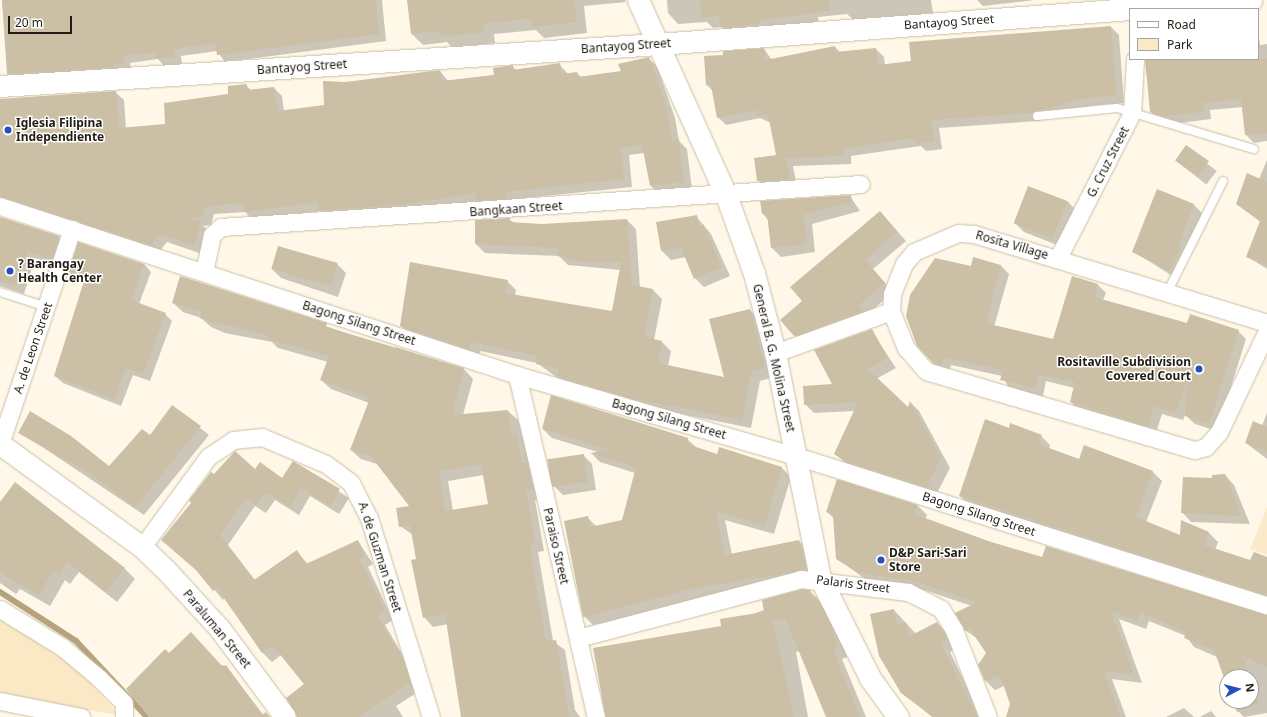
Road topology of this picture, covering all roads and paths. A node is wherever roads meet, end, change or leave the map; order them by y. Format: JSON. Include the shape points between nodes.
{"nodes":[{"id":1,"x":638,"y":0,"type":"edge"},
{"id":2,"x":1251,"y":0,"type":"edge"},
{"id":3,"x":1136,"y":6,"type":"edge"},
{"id":4,"x":658,"y":44,"type":"junction"},
{"id":5,"x":1135,"y":60,"type":"edge"},
{"id":6,"x":0,"y":86,"type":"edge"},
{"id":7,"x":1132,"y":113,"type":"junction"},
{"id":8,"x":1038,"y":116,"type":"dead end"},
{"id":9,"x":1254,"y":149,"type":"dead end"},
{"id":10,"x":1222,"y":182,"type":"dead end"},
{"id":11,"x":861,"y":184,"type":"dead end"},
{"id":12,"x":726,"y":195,"type":"junction"},
{"id":13,"x":0,"y":206,"type":"edge"},
{"id":14,"x":72,"y":229,"type":"junction"},
{"id":15,"x":1058,"y":258,"type":"junction"},
{"id":16,"x":204,"y":272,"type":"junction"},
{"id":17,"x":1168,"y":291,"type":"junction"},
{"id":18,"x":0,"y":292,"type":"edge"},
{"id":19,"x":47,"y":307,"type":"junction"},
{"id":20,"x":892,"y":311,"type":"junction"},
{"id":21,"x":1267,"y":323,"type":"edge"},
{"id":22,"x":1267,"y":331,"type":"edge"},
{"id":23,"x":775,"y":353,"type":"junction"},
{"id":24,"x":517,"y":375,"type":"junction"},
{"id":25,"x":0,"y":444,"type":"edge"},
{"id":26,"x":796,"y":456,"type":"junction"},
{"id":27,"x":142,"y":547,"type":"junction"},
{"id":28,"x":820,"y":578,"type":"junction"},
{"id":29,"x":1267,"y":605,"type":"edge"},
{"id":30,"x":0,"y":609,"type":"edge"},
{"id":31,"x":578,"y":638,"type":"junction"},
{"id":32,"x":0,"y":701,"type":"edge"},
{"id":33,"x":81,"y":717,"type":"edge"},
{"id":34,"x":124,"y":717,"type":"edge"},
{"id":35,"x":285,"y":717,"type":"edge"},
{"id":36,"x":430,"y":717,"type":"edge"},
{"id":37,"x":596,"y":717,"type":"edge"},
{"id":38,"x":898,"y":717,"type":"edge"},
{"id":39,"x":988,"y":717,"type":"edge"}],
"edges":[{"from":1,"to":4,"type":"street","name":"General B. G. Molina Street"},
{"from":2,"to":3,"type":"street","name":"Bantayog Street"},
{"from":3,"to":4,"type":"street","name":"Bantayog Street"},
{"from":4,"to":6,"type":"street","name":"Bantayog Street"},
{"from":4,"to":12,"type":"street","name":"General B. G. Molina Street"},
{"from":5,"to":7,"type":"street","name":"G. Cruz Street"},
{"from":7,"to":8,"type":"lane","via":[[1117,108]]},
{"from":7,"to":9,"type":"lane"},
{"from":7,"to":15,"type":"street","name":"G. Cruz Street"},
{"from":10,"to":17,"type":"lane"},
{"from":11,"to":12,"type":"street","name":"Bangkaan Street"},
{"from":12,"to":16,"type":"street","name":"Bangkaan Street","via":[[221,227],[212,235]]},
{"from":12,"to":23,"type":"street","name":"General B. G. Molina Street","via":[[754,273]]},
{"from":13,"to":14,"type":"street","name":"Bagong Silang Street"},
{"from":14,"to":16,"type":"street","name":"Bagong Silang Street"},
{"from":14,"to":19,"type":"street","name":"A. de Leon Street"},
{"from":15,"to":17,"type":"street","name":"Rosita Village"},
{"from":15,"to":20,"type":"street","name":"Rosita Village","via":[[974,234],[947,237],[914,252],[904,264],[892,294]]},
{"from":16,"to":24,"type":"street","name":"Bagong Silang Street"},
{"from":17,"to":21,"type":"street","name":"Rosita Village"},
{"from":18,"to":19,"type":"lane"},
{"from":19,"to":25,"type":"street","name":"A. de Leon Street"},
{"from":20,"to":22,"type":"street","name":"Rosita Village","via":[[906,348],[926,371],[1195,450],[1214,440]]},
{"from":20,"to":23,"type":"street"},
{"from":23,"to":26,"type":"street","name":"General B. G. Molina Street"},
{"from":24,"to":26,"type":"street","name":"Bagong Silang Street"},
{"from":24,"to":31,"type":"street","name":"Paraiso Street"},
{"from":25,"to":27,"type":"street"},
{"from":26,"to":28,"type":"street","name":"General B. G. Molina Street"},
{"from":26,"to":29,"type":"street","name":"Bagong Silang Street"},
{"from":27,"to":35,"type":"street","name":"Paraluman Street","via":[[220,629]]},
{"from":27,"to":36,"type":"street","name":"A. de Guzman Street","via":[[208,456],[233,440],[262,437],[326,464],[351,483],[366,511]]},
{"from":28,"to":31,"type":"street","name":"Palaris Street","via":[[801,579]]},
{"from":28,"to":38,"type":"street","name":"General B. G. Molina Street","via":[[870,678]]},
{"from":28,"to":39,"type":"street","name":"Palaris Street","via":[[908,592],[941,609],[954,630]]},
{"from":30,"to":34,"type":"street","via":[[62,647],[99,678],[124,703]]},
{"from":31,"to":37,"type":"street","name":"Paraiso Street"},
{"from":32,"to":33,"type":"street"}]}
